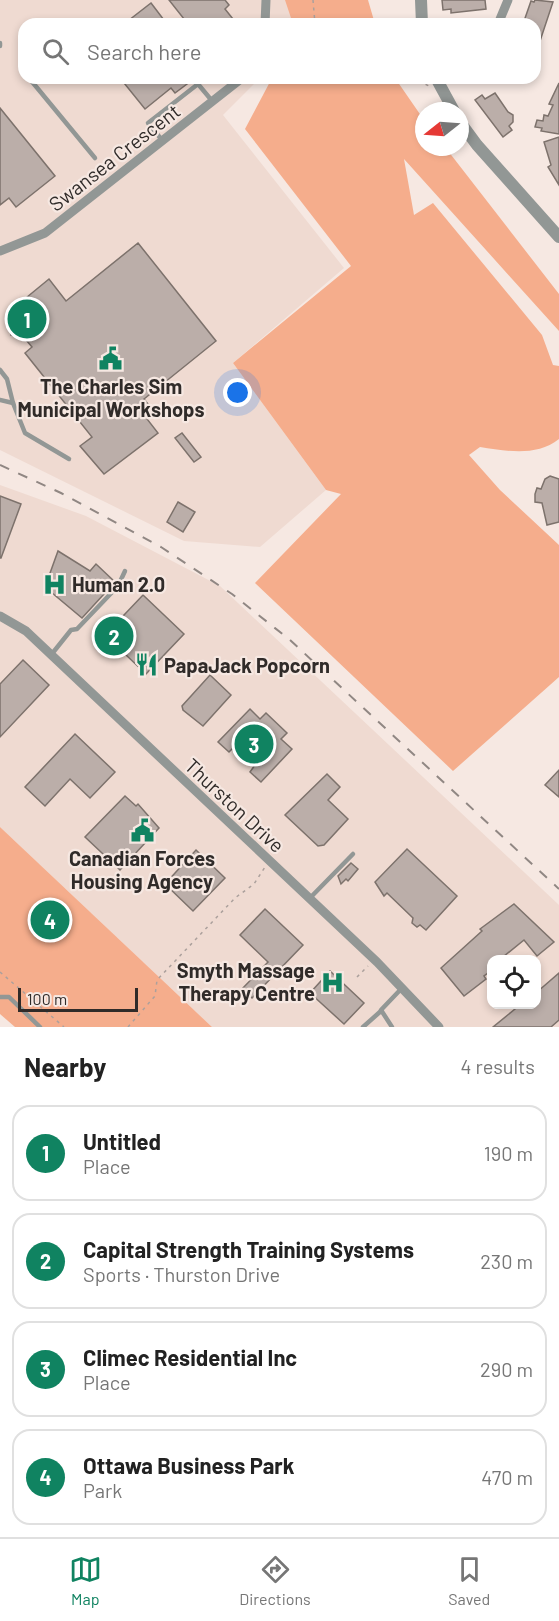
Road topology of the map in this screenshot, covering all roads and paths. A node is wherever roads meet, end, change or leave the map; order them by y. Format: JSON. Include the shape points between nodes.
{"nodes":[{"id":1,"x":266,"y":0,"type":"edge"},
{"id":2,"x":313,"y":0,"type":"edge"},
{"id":3,"x":421,"y":0,"type":"edge"},
{"id":4,"x":508,"y":0,"type":"edge"},
{"id":5,"x":265,"y":18,"type":"edge"},
{"id":6,"x":314,"y":18,"type":"edge"},
{"id":7,"x":422,"y":18,"type":"edge"},
{"id":8,"x":500,"y":18,"type":"edge"},
{"id":9,"x":34,"y":84,"type":"edge"},
{"id":10,"x":235,"y":84,"type":"edge"},
{"id":11,"x":439,"y":84,"type":"edge"},
{"id":12,"x":213,"y":102,"type":"junction"},
{"id":13,"x":449,"y":102,"type":"edge"},
{"id":14,"x":469,"y":134,"type":"edge"},
{"id":15,"x":163,"y":141,"type":"junction"},
{"id":16,"x":95,"y":158,"type":"dead end"},
{"id":17,"x":559,"y":237,"type":"edge"},
{"id":18,"x":0,"y":251,"type":"edge"},
{"id":19,"x":0,"y":370,"type":"edge"},
{"id":20,"x":0,"y":400,"type":"edge"},
{"id":21,"x":13,"y":403,"type":"junction"},
{"id":22,"x":69,"y":459,"type":"dead end"},
{"id":23,"x":125,"y":571,"type":"dead end"},
{"id":24,"x":0,"y":616,"type":"edge"},
{"id":25,"x":51,"y":655,"type":"junction"},
{"id":26,"x":353,"y":854,"type":"dead end"},
{"id":27,"x":269,"y":862,"type":"junction"},
{"id":28,"x":309,"y":899,"type":"junction"},
{"id":29,"x":368,"y":965,"type":"dead end"},
{"id":30,"x":0,"y":972,"type":"edge"},
{"id":31,"x":357,"y":977,"type":"dead end"},
{"id":32,"x":402,"y":988,"type":"junction"},
{"id":33,"x":0,"y":997,"type":"edge"},
{"id":34,"x":381,"y":1011,"type":"junction"},
{"id":35,"x":40,"y":1027,"type":"edge"},
{"id":36,"x":64,"y":1027,"type":"edge"},
{"id":37,"x":128,"y":1027,"type":"edge"},
{"id":38,"x":363,"y":1027,"type":"edge"},
{"id":39,"x":392,"y":1027,"type":"edge"},
{"id":40,"x":439,"y":1027,"type":"edge"}],
"edges":[{"from":1,"to":5,"type":"street"},
{"from":2,"to":6,"type":"path"},
{"from":3,"to":7,"type":"street"},
{"from":4,"to":8,"type":"street"},
{"from":9,"to":16,"type":"lane"},
{"from":10,"to":12,"type":"street","name":"Swansea Crescent"},
{"from":11,"to":13,"type":"street"},
{"from":12,"to":15,"type":"street","name":"Swansea Crescent"},
{"from":12,"to":15,"type":"lane","via":[[198,84],[148,123]]},
{"from":14,"to":17,"type":"street"},
{"from":15,"to":18,"type":"street","name":"Swansea Crescent","via":[[45,232]]},
{"from":19,"to":21,"type":"lane","via":[[7,379]]},
{"from":20,"to":21,"type":"lane"},
{"from":21,"to":22,"type":"lane","via":[[25,433]]},
{"from":23,"to":25,"type":"lane","via":[[118,586],[77,629],[71,630]]},
{"from":24,"to":25,"type":"street","name":"Thurston Drive","via":[[26,631]]},
{"from":25,"to":27,"type":"street","name":"Thurston Drive"},
{"from":26,"to":28,"type":"lane"},
{"from":27,"to":28,"type":"street","name":"Thurston Drive"},
{"from":27,"to":37,"type":"path","via":[[254,884],[235,898],[157,981],[155,996]]},
{"from":28,"to":32,"type":"street","name":"Thurston Drive"},
{"from":29,"to":31,"type":"path"},
{"from":30,"to":36,"type":"path"},
{"from":32,"to":34,"type":"lane"},
{"from":32,"to":40,"type":"street","name":"Thurston Drive"},
{"from":33,"to":35,"type":"lane","via":[[9,997]]},
{"from":34,"to":38,"type":"lane"},
{"from":34,"to":39,"type":"lane"}]}
